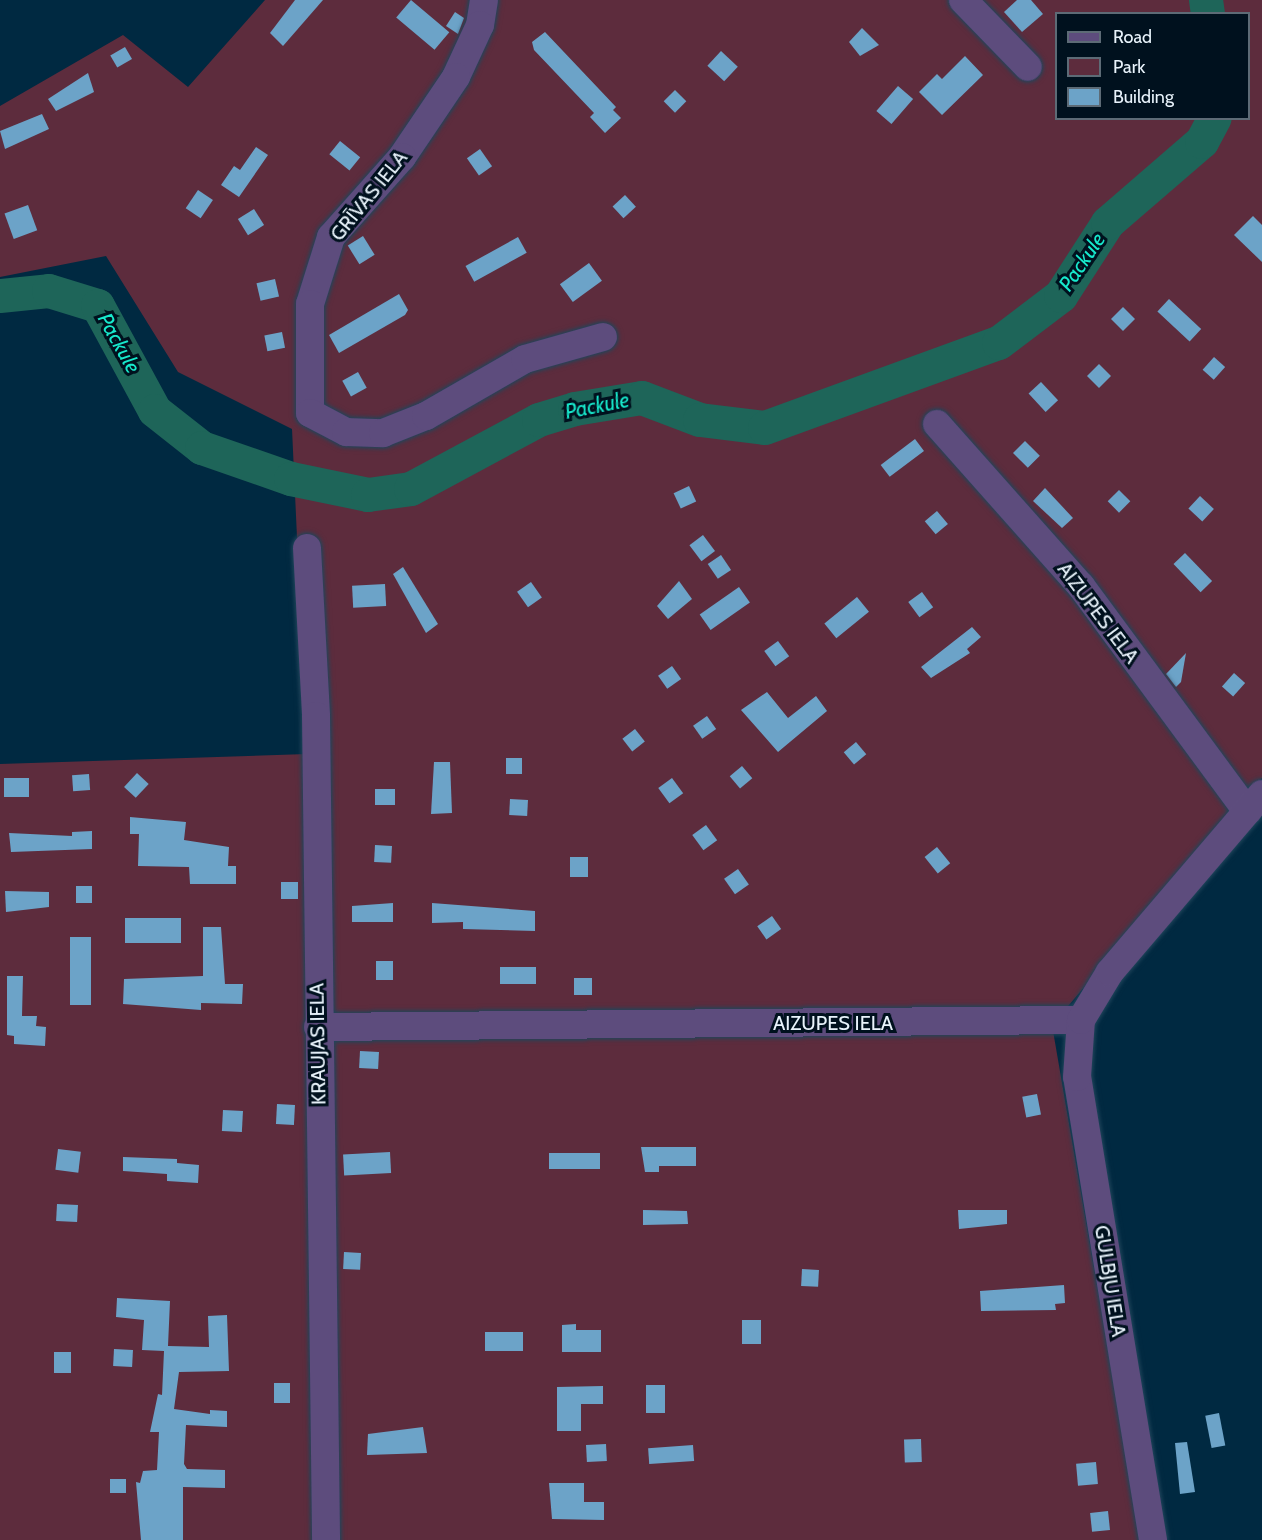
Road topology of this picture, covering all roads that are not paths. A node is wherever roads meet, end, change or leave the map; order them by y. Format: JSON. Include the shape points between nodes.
{"nodes":[{"id":1,"x":484,"y":0,"type":"edge"},
{"id":2,"x":963,"y":0,"type":"edge"},
{"id":3,"x":1028,"y":68,"type":"dead end"},
{"id":4,"x":603,"y":337,"type":"dead end"},
{"id":5,"x":937,"y":424,"type":"dead end"},
{"id":6,"x":307,"y":548,"type":"dead end"},
{"id":7,"x":1255,"y":803,"type":"edge"},
{"id":8,"x":1081,"y":1020,"type":"junction"},
{"id":9,"x":318,"y":1027,"type":"junction"},
{"id":10,"x":326,"y":1540,"type":"edge"},
{"id":11,"x":1153,"y":1540,"type":"edge"}],
"edges":[{"from":1,"to":4,"type":"street","name":"GRĪVAS IELA","via":[[480,25],[456,77],[402,157],[331,237],[310,304],[310,413],[346,432],[383,433],[426,416],[525,359]]},
{"from":2,"to":3,"type":"street"},
{"from":5,"to":7,"type":"street","name":"AIZUPES IELA","via":[[1081,586]]},
{"from":6,"to":9,"type":"street","name":"KRAUJAS IELA","via":[[316,716]]},
{"from":7,"to":8,"type":"street","name":"AIZUPES IELA","via":[[1110,972]]},
{"from":8,"to":9,"type":"street","name":"AIZUPES IELA"},
{"from":8,"to":11,"type":"street","name":"GULBJU IELA","via":[[1077,1077]]},
{"from":9,"to":10,"type":"street","name":"KRAUJAS IELA"}]}
